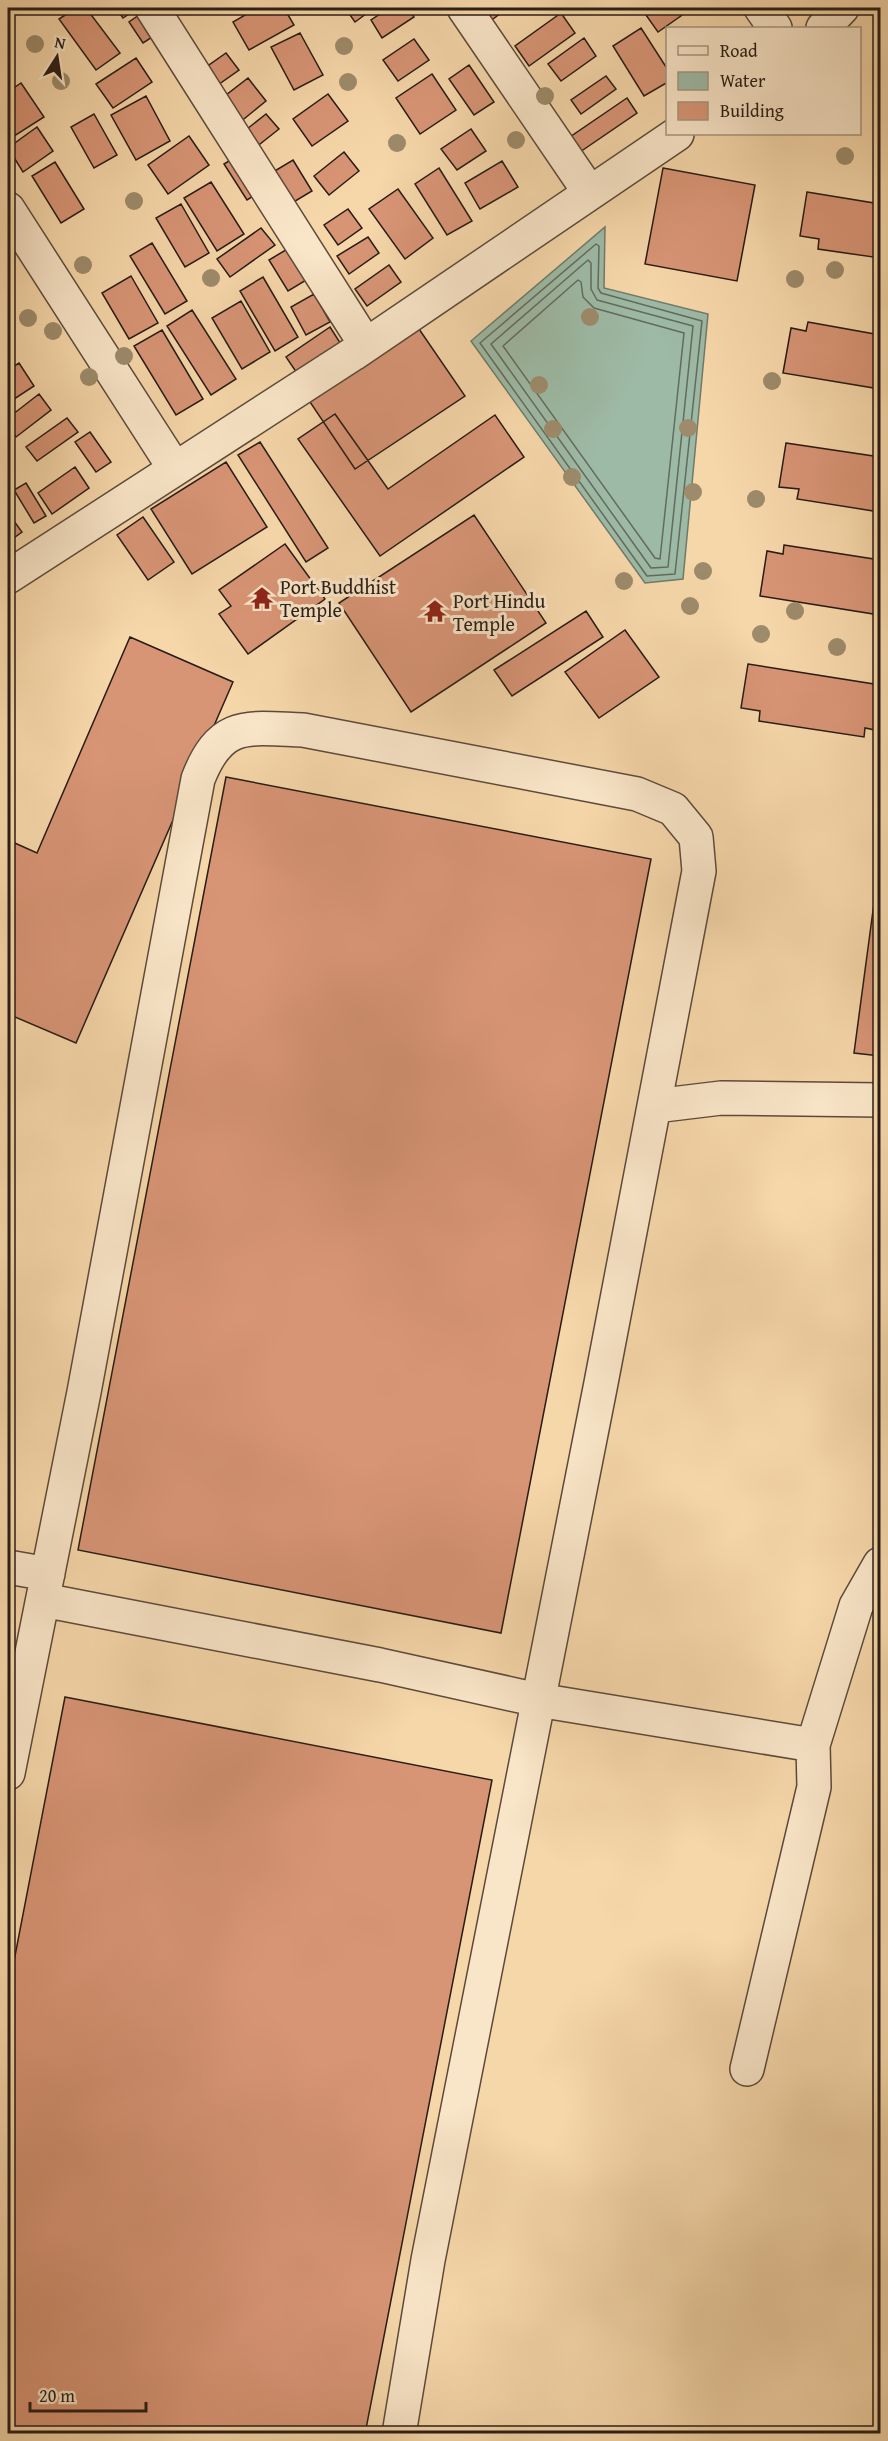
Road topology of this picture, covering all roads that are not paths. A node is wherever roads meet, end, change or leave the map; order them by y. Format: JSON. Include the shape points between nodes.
{"nodes":[{"id":1,"x":152,"y":8,"type":"edge"},
{"id":2,"x":464,"y":8,"type":"edge"},
{"id":3,"x":761,"y":8,"type":"edge"},
{"id":4,"x":842,"y":8,"type":"edge"},
{"id":5,"x":774,"y":27,"type":"edge"},
{"id":6,"x":824,"y":27,"type":"edge"},
{"id":7,"x":676,"y":135,"type":"edge"},
{"id":8,"x":590,"y":193,"type":"junction"},
{"id":9,"x":8,"y":209,"type":"edge"},
{"id":10,"x":366,"y":345,"type":"junction"},
{"id":11,"x":175,"y":469,"type":"junction"},
{"id":12,"x":8,"y":577,"type":"edge"},
{"id":13,"x":880,"y":1100,"type":"edge"},
{"id":14,"x":655,"y":1106,"type":"junction"},
{"id":15,"x":880,"y":1564,"type":"edge"},
{"id":16,"x":8,"y":1567,"type":"edge"},
{"id":17,"x":45,"y":1587,"type":"junction"},
{"id":18,"x":538,"y":1700,"type":"junction"},
{"id":19,"x":813,"y":1745,"type":"junction"},
{"id":20,"x":8,"y":1773,"type":"edge"},
{"id":21,"x":747,"y":2069,"type":"dead end"},
{"id":22,"x":399,"y":2433,"type":"edge"}],
"edges":[{"from":1,"to":10,"type":"street"},
{"from":2,"to":8,"type":"street"},
{"from":3,"to":5,"type":"street"},
{"from":4,"to":6,"type":"street"},
{"from":7,"to":8,"type":"street"},
{"from":8,"to":10,"type":"street"},
{"from":9,"to":11,"type":"street"},
{"from":10,"to":11,"type":"street"},
{"from":11,"to":12,"type":"street"},
{"from":13,"to":14,"type":"street","via":[[721,1098]]},
{"from":14,"to":17,"type":"street","via":[[699,871],[696,837],[673,810],[637,794],[303,730],[255,728],[223,736],[208,754],[198,779]]},
{"from":14,"to":18,"type":"street"},
{"from":15,"to":19,"type":"street","via":[[856,1606]]},
{"from":16,"to":17,"type":"street"},
{"from":17,"to":18,"type":"street"},
{"from":17,"to":20,"type":"street"},
{"from":18,"to":19,"type":"street"},
{"from":18,"to":22,"type":"street","via":[[428,2260]]},
{"from":19,"to":21,"type":"street","via":[[814,1787]]}]}
